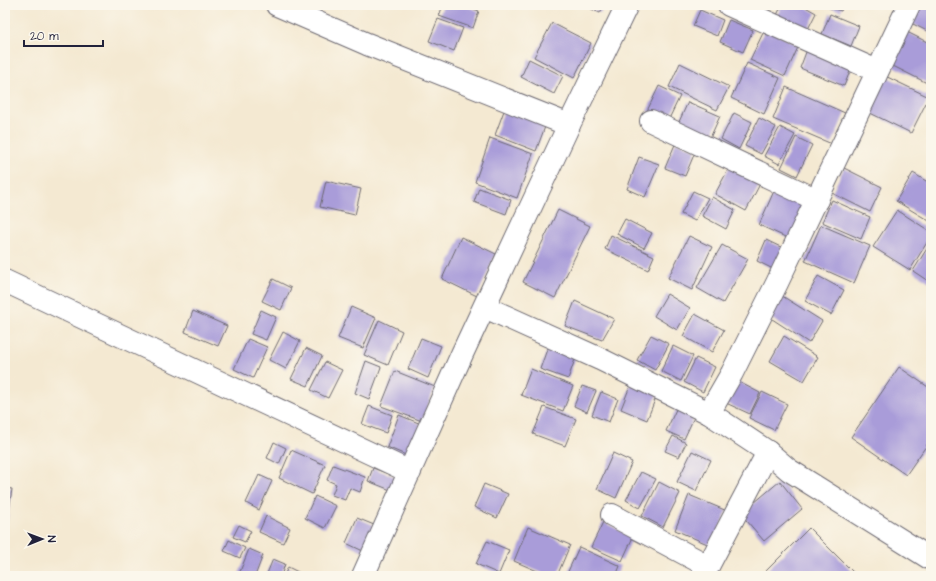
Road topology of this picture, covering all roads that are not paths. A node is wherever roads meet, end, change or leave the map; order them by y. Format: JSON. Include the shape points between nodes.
{"nodes":[{"id":1,"x":277,"y":5,"type":"edge"},
{"id":2,"x":627,"y":5,"type":"edge"},
{"id":3,"x":730,"y":5,"type":"edge"},
{"id":4,"x":902,"y":7,"type":"edge"},
{"id":5,"x":877,"y":71,"type":"junction"},
{"id":6,"x":651,"y":121,"type":"dead end"},
{"id":7,"x":569,"y":125,"type":"junction"},
{"id":8,"x":817,"y":200,"type":"junction"},
{"id":9,"x":5,"y":281,"type":"edge"},
{"id":10,"x":485,"y":307,"type":"junction"},
{"id":11,"x":709,"y":413,"type":"junction"},
{"id":12,"x":768,"y":452,"type":"junction"},
{"id":13,"x":410,"y":472,"type":"junction"},
{"id":14,"x":612,"y":515,"type":"dead end"},
{"id":15,"x":931,"y":559,"type":"edge"},
{"id":16,"x":706,"y":571,"type":"edge"},
{"id":17,"x":363,"y":576,"type":"edge"}],
"edges":[{"from":1,"to":7,"type":"street"},
{"from":2,"to":7,"type":"street"},
{"from":3,"to":5,"type":"street"},
{"from":4,"to":5,"type":"street"},
{"from":5,"to":8,"type":"street"},
{"from":6,"to":8,"type":"street"},
{"from":7,"to":10,"type":"street"},
{"from":8,"to":11,"type":"street","via":[[767,304]]},
{"from":9,"to":13,"type":"street"},
{"from":10,"to":11,"type":"street","via":[[606,362]]},
{"from":10,"to":13,"type":"street"},
{"from":11,"to":12,"type":"street"},
{"from":12,"to":15,"type":"street","via":[[789,470]]},
{"from":12,"to":16,"type":"street"},
{"from":13,"to":17,"type":"street"},
{"from":14,"to":16,"type":"street"}]}
